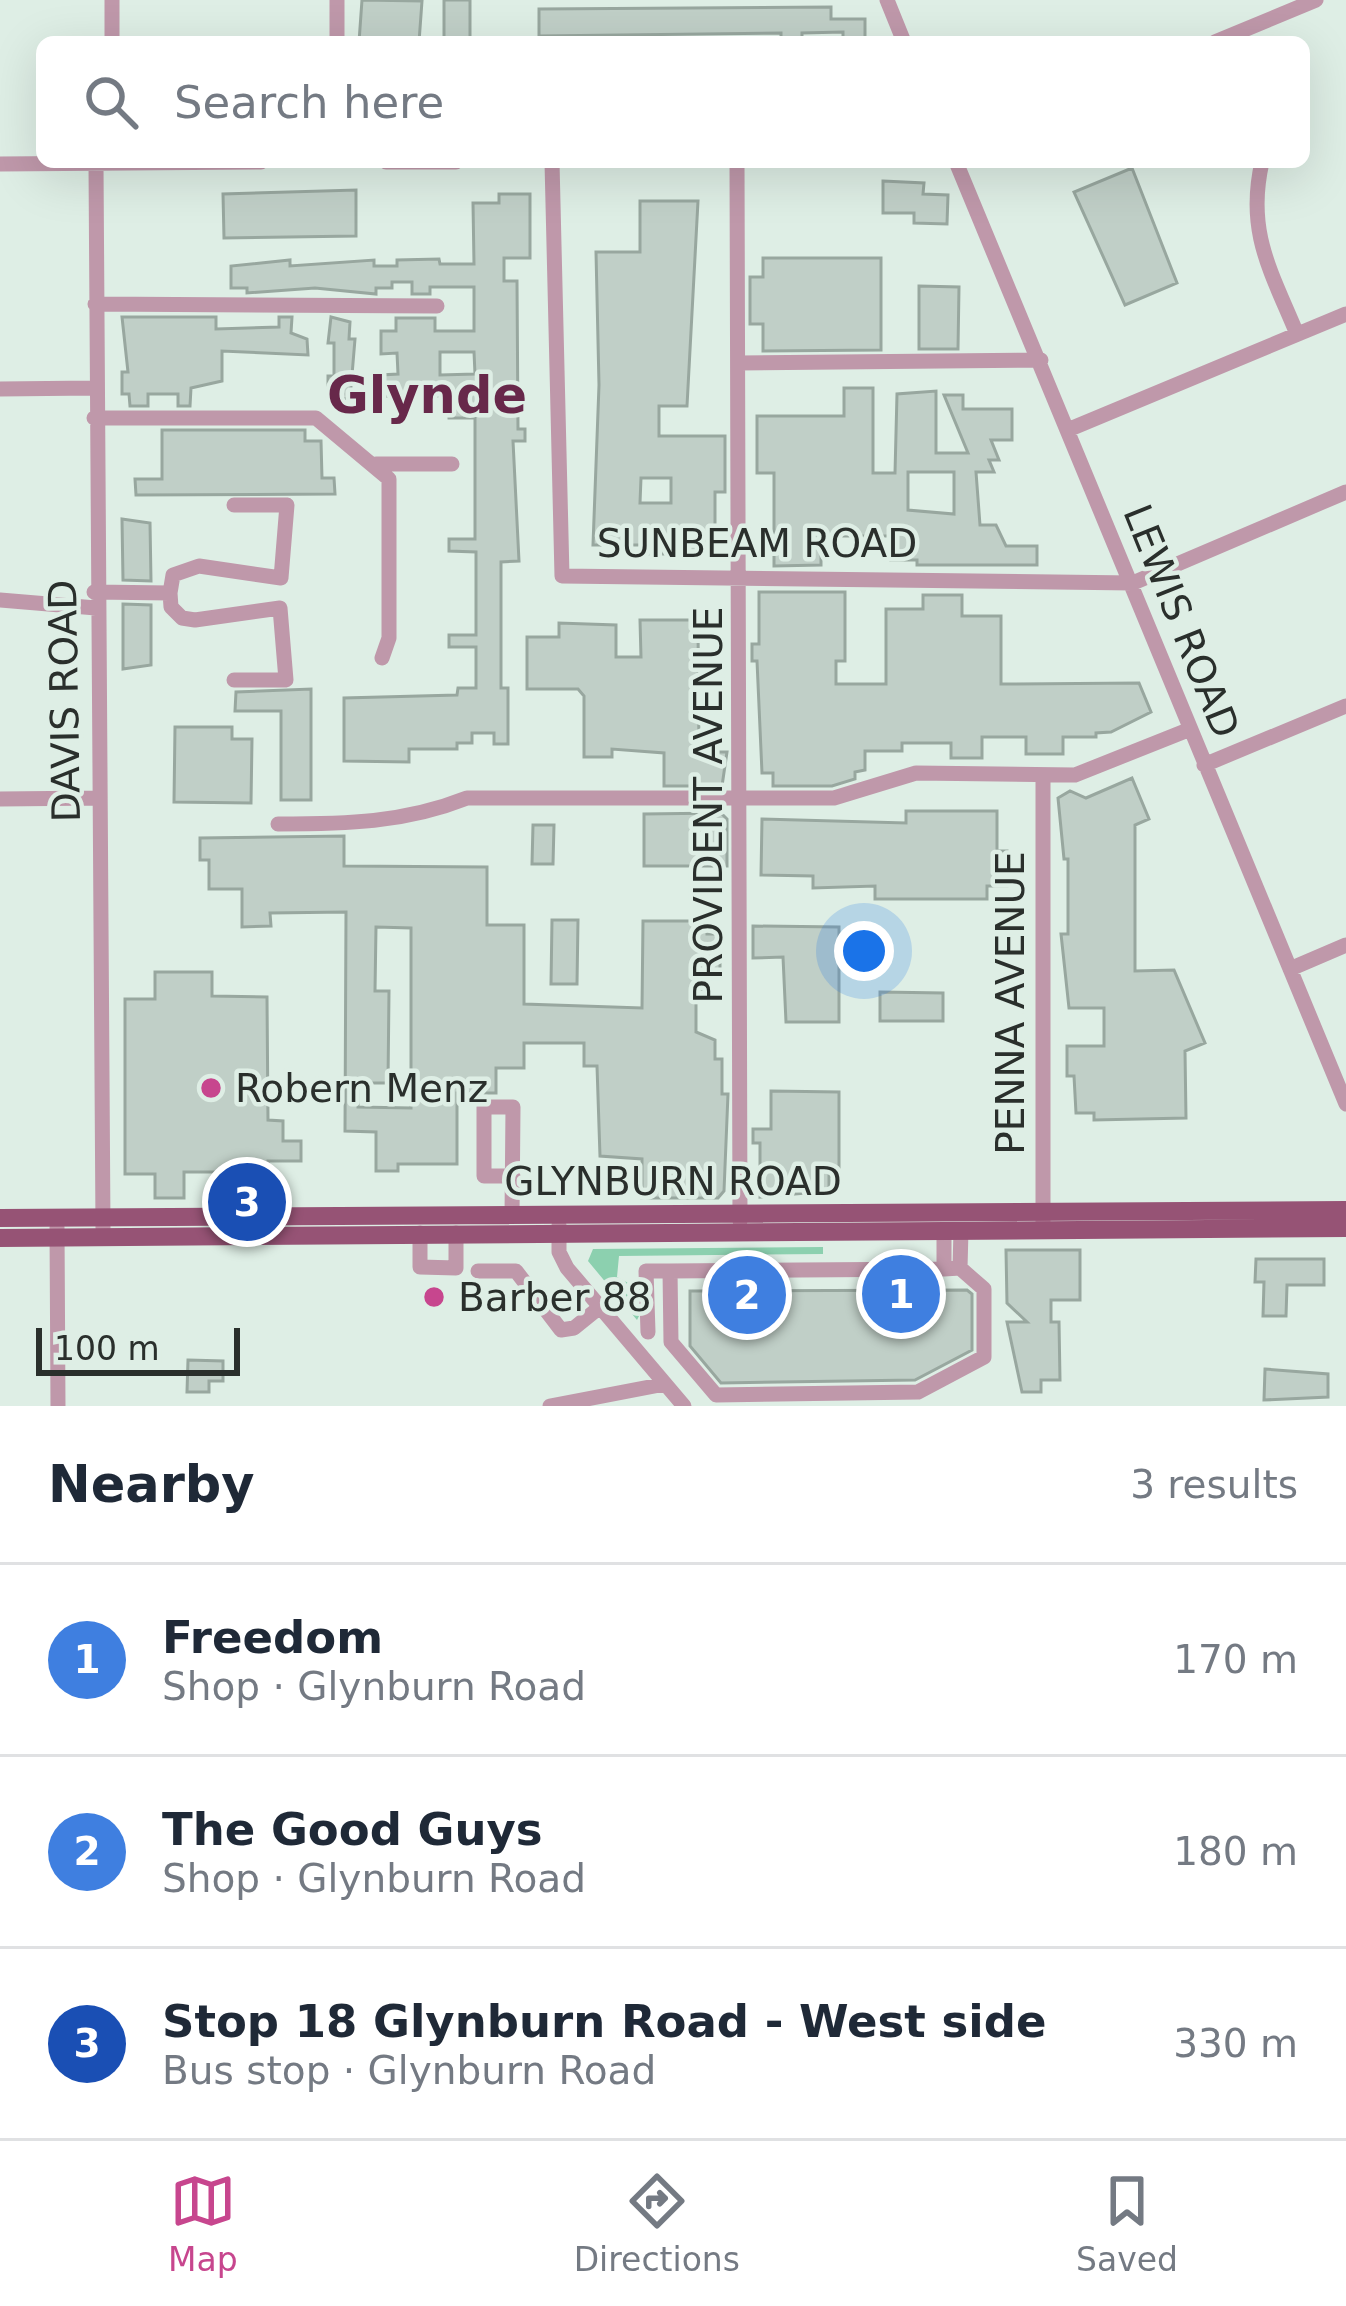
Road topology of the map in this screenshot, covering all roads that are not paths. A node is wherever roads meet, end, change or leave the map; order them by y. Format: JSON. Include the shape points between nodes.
{"nodes":[{"id":1,"x":112,"y":0,"type":"edge"},
{"id":2,"x":337,"y":0,"type":"edge"},
{"id":3,"x":886,"y":0,"type":"edge"},
{"id":4,"x":1316,"y":0,"type":"edge"},
{"id":5,"x":112,"y":36,"type":"edge"},
{"id":6,"x":338,"y":36,"type":"edge"},
{"id":7,"x":901,"y":36,"type":"edge"},
{"id":8,"x":1233,"y":36,"type":"edge"},
{"id":9,"x":0,"y":164,"type":"edge"},
{"id":10,"x":36,"y":164,"type":"edge"},
{"id":11,"x":107,"y":168,"type":"edge"},
{"id":12,"x":552,"y":168,"type":"edge"},
{"id":13,"x":737,"y":168,"type":"edge"},
{"id":14,"x":959,"y":168,"type":"edge"},
{"id":15,"x":1261,"y":168,"type":"edge"},
{"id":16,"x":95,"y":304,"type":"junction"},
{"id":17,"x":437,"y":306,"type":"dead end"},
{"id":18,"x":1346,"y":314,"type":"edge"},
{"id":19,"x":1298,"y":334,"type":"junction"},
{"id":20,"x":1041,"y":360,"type":"junction"},
{"id":21,"x":740,"y":363,"type":"junction"},
{"id":22,"x":94,"y":388,"type":"junction"},
{"id":23,"x":0,"y":389,"type":"edge"},
{"id":24,"x":94,"y":418,"type":"junction"},
{"id":25,"x":1070,"y":429,"type":"junction"},
{"id":26,"x":376,"y":464,"type":"junction"},
{"id":27,"x":452,"y":464,"type":"dead end"},
{"id":28,"x":1346,"y":492,"type":"edge"},
{"id":29,"x":234,"y":505,"type":"dead end"},
{"id":30,"x":741,"y":575,"type":"junction"},
{"id":31,"x":281,"y":578,"type":"junction"},
{"id":32,"x":1133,"y":583,"type":"junction"},
{"id":33,"x":170,"y":593,"type":"junction"},
{"id":34,"x":95,"y":600,"type":"junction"},
{"id":35,"x":0,"y":601,"type":"edge"},
{"id":36,"x":280,"y":608,"type":"junction"},
{"id":37,"x":382,"y":658,"type":"dead end"},
{"id":38,"x":234,"y":680,"type":"dead end"},
{"id":39,"x":1346,"y":706,"type":"edge"},
{"id":40,"x":1189,"y":730,"type":"junction"},
{"id":41,"x":1204,"y":765,"type":"junction"},
{"id":42,"x":1043,"y":776,"type":"junction"},
{"id":43,"x":100,"y":798,"type":"junction"},
{"id":44,"x":741,"y":799,"type":"junction"},
{"id":45,"x":0,"y":800,"type":"edge"},
{"id":46,"x":278,"y":824,"type":"dead end"},
{"id":47,"x":1346,"y":945,"type":"edge"},
{"id":48,"x":1290,"y":969,"type":"junction"},
{"id":49,"x":1346,"y":1104,"type":"edge"},
{"id":50,"x":513,"y":1176,"type":"junction"},
{"id":51,"x":1346,"y":1210,"type":"edge"},
{"id":52,"x":512,"y":1216,"type":"junction"},
{"id":53,"x":0,"y":1218,"type":"edge"},
{"id":54,"x":1043,"y":1220,"type":"junction"},
{"id":55,"x":740,"y":1223,"type":"junction"},
{"id":56,"x":559,"y":1224,"type":"junction"},
{"id":57,"x":57,"y":1228,"type":"junction"},
{"id":58,"x":103,"y":1228,"type":"junction"},
{"id":59,"x":1346,"y":1228,"type":"edge"},
{"id":60,"x":953,"y":1231,"type":"junction"},
{"id":61,"x":420,"y":1233,"type":"junction"},
{"id":62,"x":457,"y":1233,"type":"junction"},
{"id":63,"x":0,"y":1238,"type":"edge"},
{"id":64,"x":952,"y":1269,"type":"junction"},
{"id":65,"x":478,"y":1271,"type":"dead end"},
{"id":66,"x":670,"y":1271,"type":"junction"},
{"id":67,"x":600,"y":1307,"type":"junction"},
{"id":68,"x":648,"y":1325,"type":"junction"},
{"id":69,"x":671,"y":1337,"type":"junction"},
{"id":70,"x":628,"y":1340,"type":"junction"},
{"id":71,"x":665,"y":1384,"type":"junction"},
{"id":72,"x":58,"y":1406,"type":"edge"},
{"id":73,"x":550,"y":1406,"type":"edge"},
{"id":74,"x":684,"y":1406,"type":"edge"}],
"edges":[{"from":1,"to":5,"type":"street"},
{"from":2,"to":6,"type":"street"},
{"from":3,"to":7,"type":"street"},
{"from":4,"to":8,"type":"street"},
{"from":9,"to":10,"type":"street"},
{"from":11,"to":16,"type":"street","name":"DAVIS ROAD"},
{"from":12,"to":30,"type":"street","name":"SUNBEAM ROAD","via":[[562,576]]},
{"from":13,"to":21,"type":"street","name":"PROVIDENT AVENUE"},
{"from":14,"to":20,"type":"street","name":"LEWIS ROAD"},
{"from":15,"to":19,"type":"street","via":[[1257,233]]},
{"from":16,"to":17,"type":"street"},
{"from":16,"to":22,"type":"street","name":"DAVIS ROAD"},
{"from":18,"to":19,"type":"street"},
{"from":19,"to":25,"type":"street"},
{"from":20,"to":21,"type":"street"},
{"from":20,"to":25,"type":"street","name":"LEWIS ROAD"},
{"from":21,"to":30,"type":"street","name":"PROVIDENT AVENUE"},
{"from":22,"to":23,"type":"street"},
{"from":22,"to":24,"type":"street","name":"DAVIS ROAD"},
{"from":24,"to":26,"type":"street","via":[[319,418]]},
{"from":24,"to":34,"type":"street","name":"DAVIS ROAD"},
{"from":25,"to":32,"type":"street","name":"LEWIS ROAD"},
{"from":26,"to":27,"type":"street"},
{"from":26,"to":37,"type":"street","via":[[391,487]]},
{"from":28,"to":32,"type":"street","name":"SUNBEAM ROAD"},
{"from":29,"to":31,"type":"street","via":[[287,505]]},
{"from":30,"to":32,"type":"street","name":"SUNBEAM ROAD"},
{"from":30,"to":44,"type":"street","name":"PROVIDENT AVENUE"},
{"from":31,"to":33,"type":"street","via":[[199,566],[173,575]]},
{"from":31,"to":36,"type":"street"},
{"from":32,"to":40,"type":"street","name":"LEWIS ROAD"},
{"from":33,"to":34,"type":"street"},
{"from":33,"to":36,"type":"street","via":[[171,607],[195,620]]},
{"from":34,"to":35,"type":"street"},
{"from":34,"to":43,"type":"street","name":"DAVIS ROAD"},
{"from":36,"to":38,"type":"street","via":[[286,680]]},
{"from":39,"to":41,"type":"street"},
{"from":40,"to":41,"type":"street","name":"LEWIS ROAD"},
{"from":40,"to":42,"type":"street","via":[[1092,770]]},
{"from":41,"to":48,"type":"street","name":"LEWIS ROAD"},
{"from":42,"to":44,"type":"street","via":[[916,773],[848,796]]},
{"from":42,"to":54,"type":"street","name":"PENNA AVENUE"},
{"from":43,"to":45,"type":"street"},
{"from":43,"to":58,"type":"street","name":"DAVIS ROAD"},
{"from":44,"to":46,"type":"street","via":[[467,798],[385,821]]},
{"from":44,"to":55,"type":"street","name":"PROVIDENT AVENUE"},
{"from":47,"to":48,"type":"street"},
{"from":48,"to":49,"type":"street","name":"LEWIS ROAD"},
{"from":50,"to":50,"type":"street","via":[[513,1107],[484,1107],[484,1176]]},
{"from":50,"to":52,"type":"street"},
{"from":51,"to":54,"type":"main road","name":"GLYNBURN ROAD"},
{"from":52,"to":56,"type":"main road","name":"GLYNBURN ROAD"},
{"from":52,"to":58,"type":"main road","name":"GLYNBURN ROAD"},
{"from":53,"to":57,"type":"main road","name":"GLYNBURN ROAD"},
{"from":54,"to":55,"type":"main road","name":"GLYNBURN ROAD"},
{"from":54,"to":59,"type":"main road","name":"GLYNBURN ROAD"},
{"from":54,"to":60,"type":"main road","name":"GLYNBURN ROAD"},
{"from":55,"to":56,"type":"main road","name":"GLYNBURN ROAD"},
{"from":55,"to":60,"type":"main road","name":"GLYNBURN ROAD"},
{"from":56,"to":62,"type":"main road","name":"GLYNBURN ROAD"},
{"from":56,"to":67,"type":"street","via":[[567,1268]]},
{"from":57,"to":58,"type":"main road","name":"GLYNBURN ROAD"},
{"from":57,"to":63,"type":"main road","name":"GLYNBURN ROAD"},
{"from":57,"to":72,"type":"street"},
{"from":58,"to":61,"type":"main road","name":"GLYNBURN ROAD"},
{"from":60,"to":64,"type":"street"},
{"from":61,"to":62,"type":"main road","name":"GLYNBURN ROAD"},
{"from":61,"to":62,"type":"street","via":[[420,1267],[456,1268]]},
{"from":64,"to":66,"type":"street"},
{"from":64,"to":69,"type":"street","via":[[984,1289],[984,1357],[918,1392],[716,1395]]},
{"from":65,"to":67,"type":"street","via":[[517,1271],[561,1330]]},
{"from":66,"to":68,"type":"street","via":[[646,1271]]},
{"from":66,"to":69,"type":"street"},
{"from":67,"to":70,"type":"street"},
{"from":68,"to":69,"type":"street"},
{"from":68,"to":70,"type":"street"},
{"from":70,"to":71,"type":"street"},
{"from":71,"to":73,"type":"street"},
{"from":71,"to":74,"type":"street"}]}
